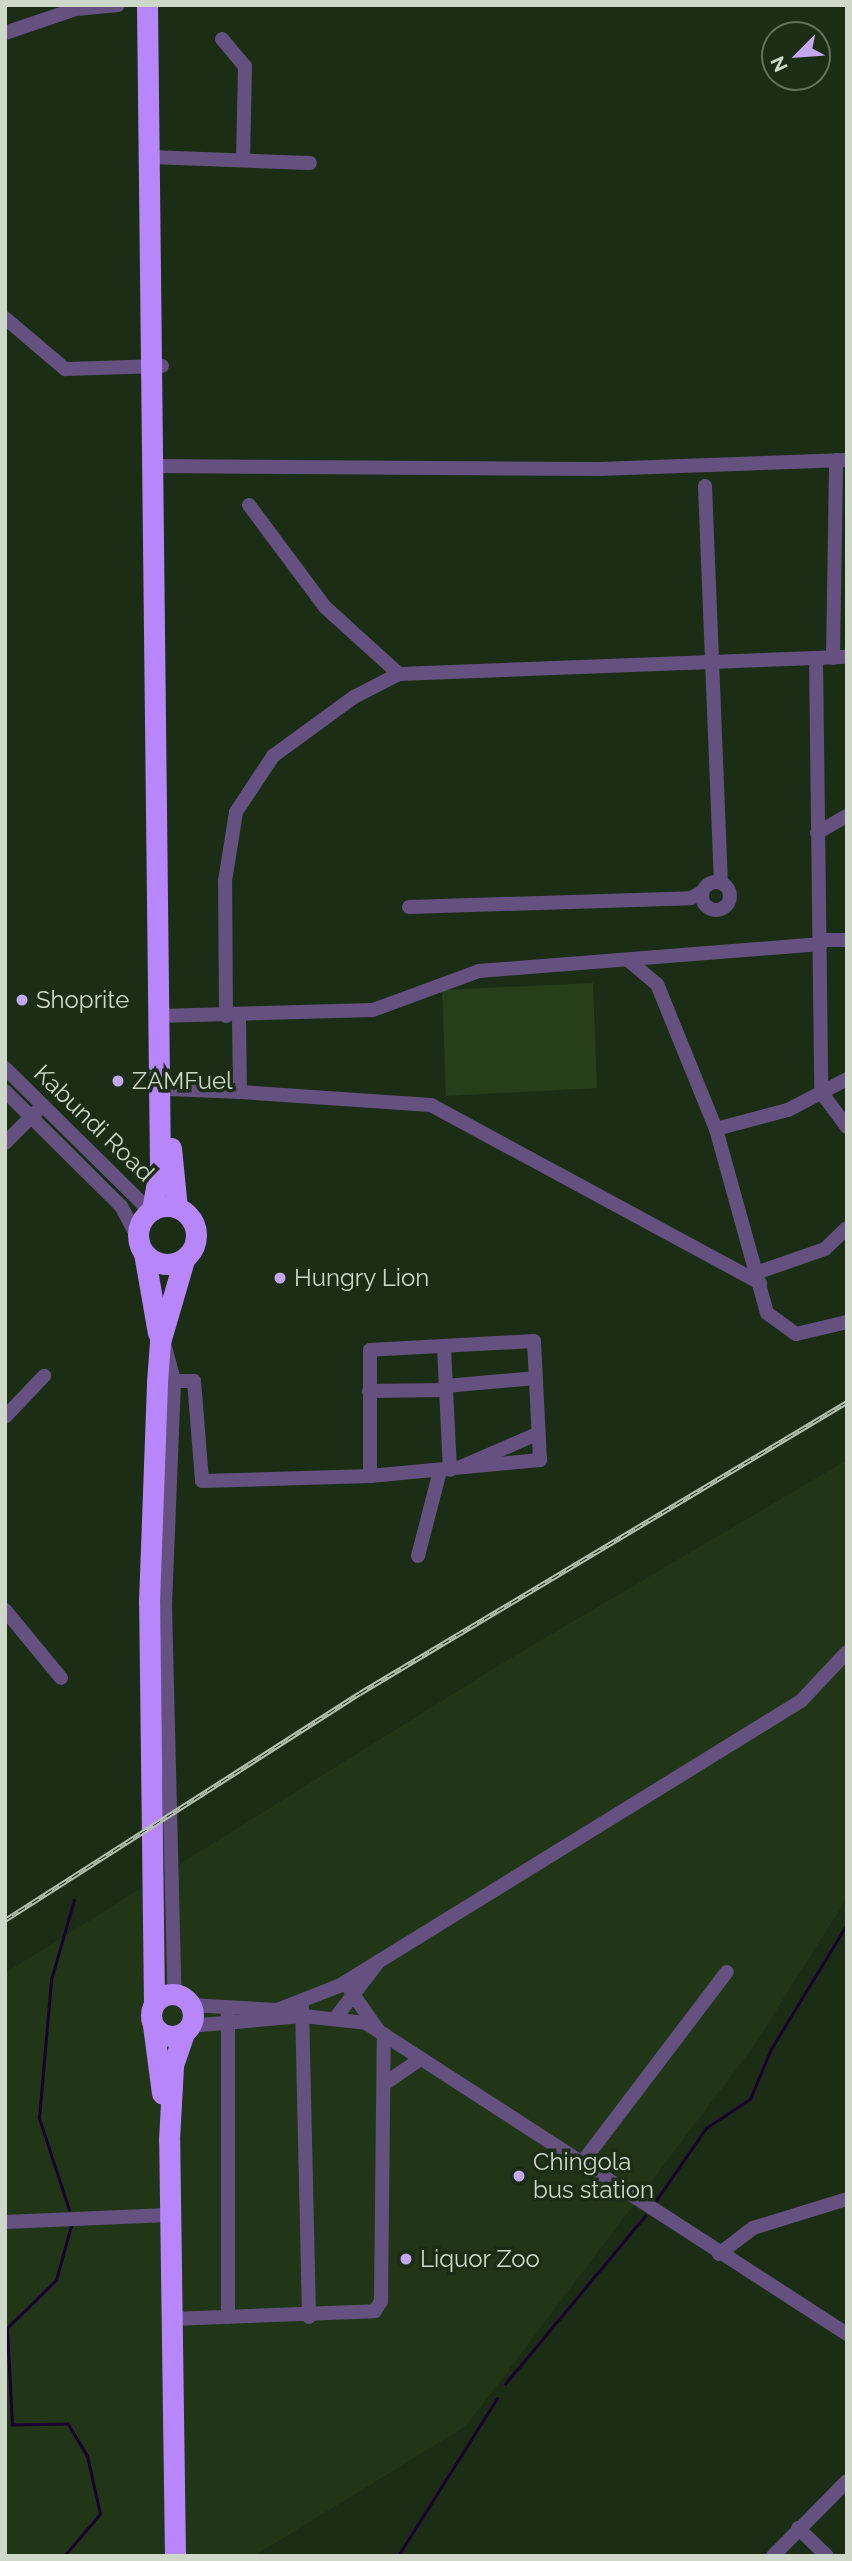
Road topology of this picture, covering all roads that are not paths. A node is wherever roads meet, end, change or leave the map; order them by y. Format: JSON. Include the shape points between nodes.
{"nodes":[{"id":1,"x":118,"y":5,"type":"edge"},
{"id":2,"x":147,"y":5,"type":"edge"},
{"id":3,"x":158,"y":5,"type":"edge"},
{"id":4,"x":5,"y":33,"type":"edge"},
{"id":5,"x":222,"y":39,"type":"dead end"},
{"id":6,"x":156,"y":157,"type":"junction"},
{"id":7,"x":243,"y":160,"type":"junction"},
{"id":8,"x":310,"y":163,"type":"dead end"},
{"id":9,"x":5,"y":318,"type":"edge"},
{"id":10,"x":157,"y":366,"type":"junction"},
{"id":11,"x":841,"y":460,"type":"edge"},
{"id":12,"x":157,"y":466,"type":"junction"},
{"id":13,"x":705,"y":486,"type":"dead end"},
{"id":14,"x":249,"y":505,"type":"dead end"},
{"id":15,"x":816,"y":658,"type":"junction"},
{"id":16,"x":840,"y":658,"type":"edge"},
{"id":17,"x":710,"y":660,"type":"junction"},
{"id":18,"x":399,"y":674,"type":"junction"},
{"id":19,"x":847,"y":816,"type":"edge"},
{"id":20,"x":817,"y":833,"type":"junction"},
{"id":21,"x":409,"y":907,"type":"dead end"},
{"id":22,"x":847,"y":940,"type":"edge"},
{"id":23,"x":821,"y":942,"type":"junction"},
{"id":24,"x":628,"y":960,"type":"junction"},
{"id":25,"x":232,"y":1015,"type":"junction"},
{"id":26,"x":164,"y":1016,"type":"junction"},
{"id":27,"x":5,"y":1068,"type":"edge"},
{"id":28,"x":847,"y":1079,"type":"edge"},
{"id":29,"x":170,"y":1089,"type":"junction"},
{"id":30,"x":5,"y":1091,"type":"edge"},
{"id":31,"x":240,"y":1092,"type":"junction"},
{"id":32,"x":821,"y":1092,"type":"junction"},
{"id":33,"x":43,"y":1105,"type":"junction"},
{"id":34,"x":31,"y":1117,"type":"junction"},
{"id":35,"x":847,"y":1127,"type":"edge"},
{"id":36,"x":716,"y":1129,"type":"junction"},
{"id":37,"x":5,"y":1143,"type":"edge"},
{"id":38,"x":159,"y":1175,"type":"junction"},
{"id":39,"x":125,"y":1183,"type":"junction"},
{"id":40,"x":177,"y":1208,"type":"junction"},
{"id":41,"x":151,"y":1211,"type":"junction"},
{"id":42,"x":847,"y":1228,"type":"edge"},
{"id":43,"x":141,"y":1246,"type":"junction"},
{"id":44,"x":184,"y":1260,"type":"junction"},
{"id":45,"x":756,"y":1278,"type":"junction"},
{"id":46,"x":847,"y":1322,"type":"edge"},
{"id":47,"x":160,"y":1347,"type":"junction"},
{"id":48,"x":444,"y":1348,"type":"junction"},
{"id":49,"x":44,"y":1376,"type":"dead end"},
{"id":50,"x":536,"y":1378,"type":"junction"},
{"id":51,"x":174,"y":1381,"type":"junction"},
{"id":52,"x":445,"y":1388,"type":"junction"},
{"id":53,"x":369,"y":1391,"type":"junction"},
{"id":54,"x":5,"y":1417,"type":"edge"},
{"id":55,"x":537,"y":1434,"type":"junction"},
{"id":56,"x":450,"y":1469,"type":"junction"},
{"id":57,"x":370,"y":1476,"type":"junction"},
{"id":58,"x":418,"y":1556,"type":"dead end"},
{"id":59,"x":5,"y":1610,"type":"edge"},
{"id":60,"x":847,"y":1652,"type":"edge"},
{"id":61,"x":61,"y":1678,"type":"dead end"},
{"id":62,"x":152,"y":1924,"type":"junction"},
{"id":63,"x":382,"y":1958,"type":"junction"},
{"id":64,"x":727,"y":1972,"type":"dead end"},
{"id":65,"x":339,"y":1986,"type":"junction"},
{"id":66,"x":359,"y":1999,"type":"junction"},
{"id":67,"x":154,"y":2003,"type":"junction"},
{"id":68,"x":184,"y":2009,"type":"junction"},
{"id":69,"x":302,"y":2009,"type":"junction"},
{"id":70,"x":228,"y":2016,"type":"junction"},
{"id":71,"x":337,"y":2016,"type":"junction"},
{"id":72,"x":153,"y":2025,"type":"junction"},
{"id":73,"x":381,"y":2032,"type":"junction"},
{"id":74,"x":419,"y":2060,"type":"junction"},
{"id":75,"x":384,"y":2084,"type":"junction"},
{"id":76,"x":169,"y":2140,"type":"junction"},
{"id":77,"x":581,"y":2164,"type":"junction"},
{"id":78,"x":847,"y":2199,"type":"edge"},
{"id":79,"x":169,"y":2215,"type":"junction"},
{"id":80,"x":5,"y":2222,"type":"edge"},
{"id":81,"x":719,"y":2254,"type":"junction"},
{"id":82,"x":228,"y":2317,"type":"junction"},
{"id":83,"x":309,"y":2317,"type":"junction"},
{"id":84,"x":171,"y":2319,"type":"junction"},
{"id":85,"x":847,"y":2334,"type":"edge"},
{"id":86,"x":847,"y":2481,"type":"edge"},
{"id":87,"x":798,"y":2528,"type":"junction"},
{"id":88,"x":175,"y":2556,"type":"edge"},
{"id":89,"x":773,"y":2556,"type":"edge"},
{"id":90,"x":827,"y":2556,"type":"edge"}],
"edges":[{"from":1,"to":4,"type":"street","via":[[55,14]]},
{"from":2,"to":6,"type":"highway"},
{"from":3,"to":6,"type":"highway"},
{"from":5,"to":7,"type":"street","via":[[245,66]]},
{"from":6,"to":7,"type":"street"},
{"from":6,"to":10,"type":"highway"},
{"from":7,"to":8,"type":"street"},
{"from":9,"to":10,"type":"street","via":[[65,369]]},
{"from":10,"to":12,"type":"highway"},
{"from":11,"to":12,"type":"street","via":[[599,468]]},
{"from":11,"to":16,"type":"street"},
{"from":12,"to":26,"type":"highway"},
{"from":13,"to":17,"type":"street"},
{"from":14,"to":18,"type":"street","via":[[325,607]]},
{"from":15,"to":16,"type":"street"},
{"from":15,"to":17,"type":"street"},
{"from":15,"to":20,"type":"street"},
{"from":17,"to":18,"type":"street"},
{"from":17,"to":21,"type":"street","via":[[707,888]]},
{"from":18,"to":25,"type":"street","via":[[303,729],[252,781],[236,812],[225,881]]},
{"from":19,"to":20,"type":"street"},
{"from":20,"to":23,"type":"street"},
{"from":22,"to":23,"type":"street"},
{"from":23,"to":24,"type":"street"},
{"from":23,"to":32,"type":"street"},
{"from":24,"to":25,"type":"street","via":[[479,971],[373,1010]]},
{"from":24,"to":36,"type":"street","via":[[657,984]]},
{"from":25,"to":26,"type":"street"},
{"from":25,"to":31,"type":"street"},
{"from":26,"to":29,"type":"highway"},
{"from":26,"to":38,"type":"highway"},
{"from":27,"to":33,"type":"street","name":"Kabundi Road"},
{"from":28,"to":32,"type":"street"},
{"from":29,"to":31,"type":"street"},
{"from":29,"to":40,"type":"highway"},
{"from":30,"to":34,"type":"street","name":"Kabundi Road"},
{"from":31,"to":45,"type":"street","via":[[431,1105]]},
{"from":32,"to":35,"type":"street"},
{"from":32,"to":36,"type":"street","via":[[766,1118]]},
{"from":33,"to":34,"type":"street"},
{"from":33,"to":39,"type":"street","name":"Kabundi Road"},
{"from":34,"to":37,"type":"street"},
{"from":34,"to":43,"type":"street","name":"Kabundi Road","via":[[121,1206]]},
{"from":36,"to":45,"type":"street"},
{"from":38,"to":39,"type":"street","via":[[143,1188]]},
{"from":38,"to":41,"type":"highway"},
{"from":39,"to":41,"type":"street","name":"Kabundi Road"},
{"from":40,"to":41,"type":"highway"},
{"from":40,"to":44,"type":"highway","via":[[196,1227],[195,1244]]},
{"from":41,"to":43,"type":"highway"},
{"from":42,"to":45,"type":"street","via":[[825,1249]]},
{"from":43,"to":44,"type":"highway","via":[[163,1264]]},
{"from":43,"to":47,"type":"highway"},
{"from":44,"to":47,"type":"highway"},
{"from":45,"to":46,"type":"street","via":[[767,1313],[786,1330],[799,1334]]},
{"from":47,"to":51,"type":"street"},
{"from":47,"to":51,"type":"street"},
{"from":47,"to":62,"type":"highway","via":[[149,1602]]},
{"from":48,"to":50,"type":"street","via":[[530,1339]]},
{"from":48,"to":52,"type":"street"},
{"from":48,"to":53,"type":"street","via":[[370,1350]]},
{"from":49,"to":54,"type":"street"},
{"from":50,"to":52,"type":"street"},
{"from":50,"to":55,"type":"street"},
{"from":51,"to":57,"type":"street","via":[[194,1381],[202,1481]]},
{"from":51,"to":68,"type":"street","via":[[165,1605]]},
{"from":52,"to":53,"type":"street"},
{"from":52,"to":56,"type":"street"},
{"from":53,"to":57,"type":"street"},
{"from":55,"to":56,"type":"street"},
{"from":55,"to":56,"type":"street","via":[[537,1462]]},
{"from":56,"to":57,"type":"street"},
{"from":56,"to":58,"type":"street"},
{"from":59,"to":61,"type":"street"},
{"from":60,"to":63,"type":"street","via":[[801,1701]]},
{"from":62,"to":67,"type":"highway"},
{"from":62,"to":68,"type":"highway","via":[[161,1963]]},
{"from":63,"to":65,"type":"street"},
{"from":63,"to":66,"type":"street","via":[[366,1979]]},
{"from":64,"to":77,"type":"street"},
{"from":65,"to":66,"type":"street"},
{"from":65,"to":69,"type":"street"},
{"from":66,"to":71,"type":"street"},
{"from":66,"to":73,"type":"street"},
{"from":67,"to":68,"type":"highway","via":[[165,1995]]},
{"from":67,"to":72,"type":"highway"},
{"from":68,"to":70,"type":"street"},
{"from":68,"to":70,"type":"street"},
{"from":68,"to":72,"type":"highway","via":[[169,2037]]},
{"from":68,"to":76,"type":"highway","via":[[173,2065]]},
{"from":69,"to":70,"type":"street"},
{"from":69,"to":71,"type":"street"},
{"from":69,"to":83,"type":"street"},
{"from":70,"to":82,"type":"street"},
{"from":71,"to":73,"type":"street"},
{"from":72,"to":76,"type":"highway"},
{"from":73,"to":74,"type":"street"},
{"from":73,"to":75,"type":"street"},
{"from":74,"to":75,"type":"street","via":[[392,2072]]},
{"from":74,"to":77,"type":"street"},
{"from":75,"to":83,"type":"street","via":[[381,2301],[365,2315]]},
{"from":76,"to":79,"type":"highway"},
{"from":77,"to":81,"type":"street"},
{"from":78,"to":81,"type":"street","via":[[753,2228]]},
{"from":79,"to":80,"type":"street"},
{"from":79,"to":84,"type":"highway"},
{"from":81,"to":85,"type":"street"},
{"from":82,"to":83,"type":"street"},
{"from":82,"to":84,"type":"street"},
{"from":84,"to":88,"type":"highway"},
{"from":86,"to":87,"type":"street"},
{"from":87,"to":89,"type":"street"},
{"from":87,"to":90,"type":"street"}]}
